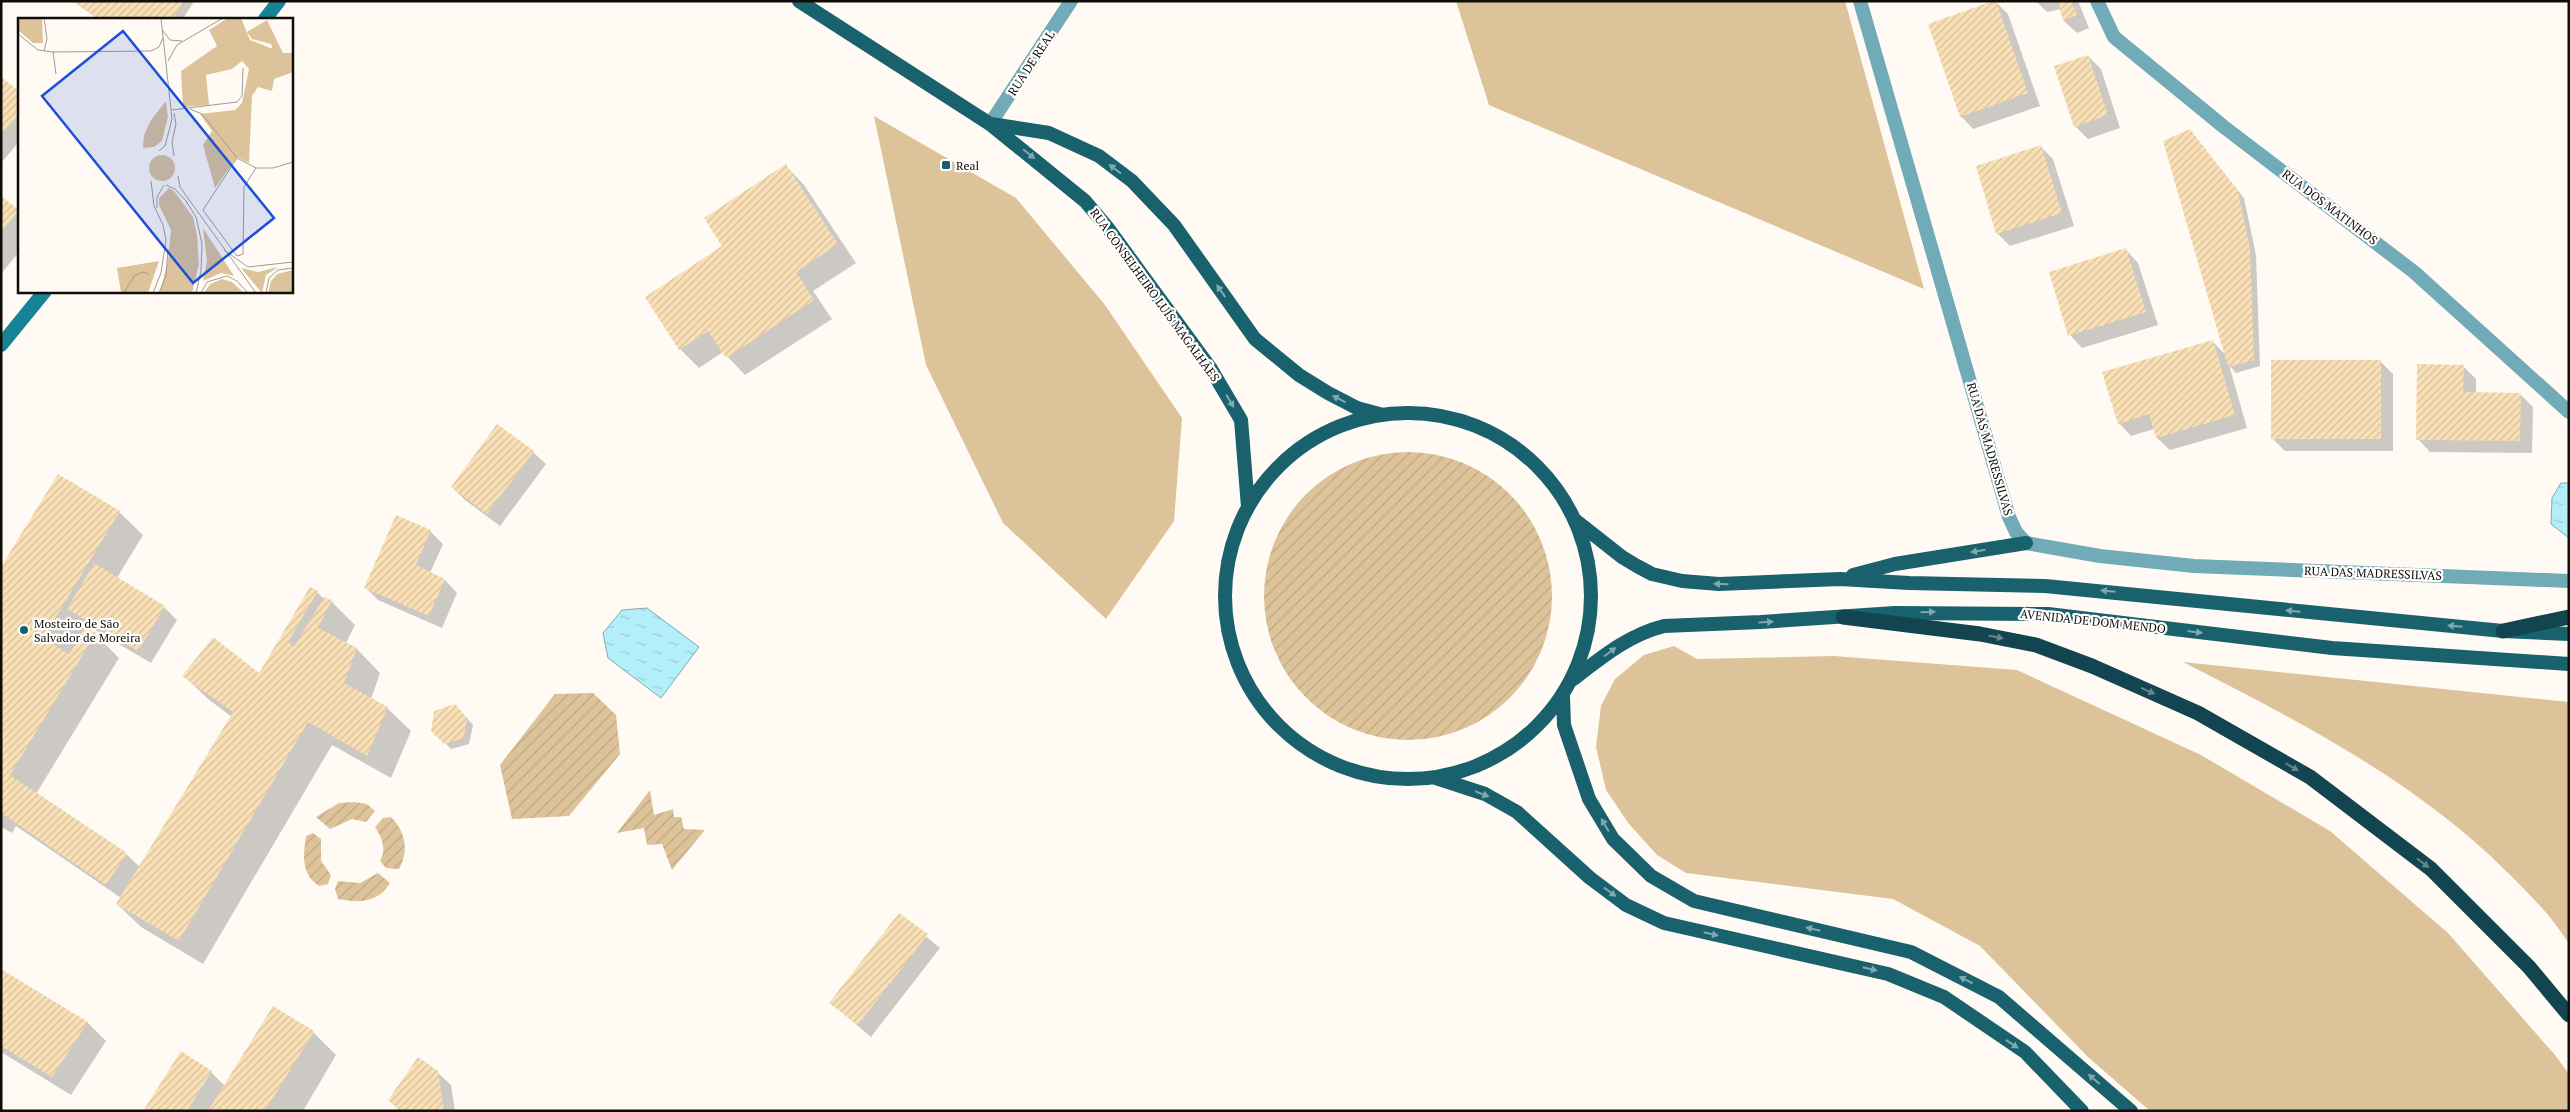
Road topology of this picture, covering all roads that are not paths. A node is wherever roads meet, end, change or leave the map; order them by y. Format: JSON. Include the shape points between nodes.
{"nodes":[{"id":1,"x":280,"y":1,"type":"edge"},
{"id":2,"x":799,"y":1,"type":"edge"},
{"id":3,"x":1071,"y":1,"type":"edge"},
{"id":4,"x":1860,"y":1,"type":"edge"},
{"id":5,"x":2097,"y":1,"type":"edge"},
{"id":6,"x":266,"y":18,"type":"edge"},
{"id":7,"x":990,"y":124,"type":"junction"},
{"id":8,"x":43,"y":292,"type":"edge"},
{"id":9,"x":1,"y":345,"type":"edge"},
{"id":10,"x":2569,"y":412,"type":"edge"},
{"id":11,"x":1384,"y":415,"type":"junction"},
{"id":12,"x":1248,"y":507,"type":"junction"},
{"id":13,"x":1575,"y":519,"type":"junction"},
{"id":14,"x":2026,"y":543,"type":"junction"},
{"id":15,"x":1840,"y":579,"type":"junction"},
{"id":16,"x":2569,"y":580,"type":"edge"},
{"id":17,"x":1843,"y":617,"type":"junction"},
{"id":18,"x":2569,"y":617,"type":"edge"},
{"id":19,"x":2503,"y":631,"type":"junction"},
{"id":20,"x":2569,"y":634,"type":"edge"},
{"id":21,"x":2569,"y":664,"type":"edge"},
{"id":22,"x":1571,"y":681,"type":"junction"},
{"id":23,"x":1562,"y":696,"type":"junction"},
{"id":24,"x":1436,"y":778,"type":"junction"},
{"id":25,"x":2569,"y":1016,"type":"edge"},
{"id":26,"x":2082,"y":1111,"type":"edge"},
{"id":27,"x":2131,"y":1111,"type":"edge"}],
"edges":[{"from":1,"to":6,"type":"main road"},
{"from":2,"to":7,"type":"main road","name":"RUA CONSELHEIRO LUÍS MAGALHÃES"},
{"from":3,"to":7,"type":"street","name":"RUA DE REAL"},
{"from":4,"to":14,"type":"street","name":"RUA DAS MADRESSILVAS","via":[[2009,517]]},
{"from":5,"to":10,"type":"street","name":"RUA DOS MATINHOS","via":[[2114,37],[2224,127],[2414,272]]},
{"from":11,"to":7,"type":"main road","name":"RUA CONSELHEIRO LUÍS MAGALHÃES","one_way":true,"via":[[1357,408],[1328,393],[1299,375],[1255,338],[1174,225],[1132,181],[1106,161],[1049,133]]},
{"from":7,"to":12,"type":"main road","name":"RUA CONSELHEIRO LUÍS MAGALHÃES","one_way":true,"via":[[1085,201],[1211,369],[1241,420]]},
{"from":8,"to":9,"type":"main road"},
{"from":11,"to":12,"type":"main road","via":[[1342,425],[1316,438],[1288,457],[1266,480]]},
{"from":11,"to":13,"type":"main road","via":[[1440,416],[1469,423],[1500,436],[1525,454],[1548,477]]},
{"from":12,"to":24,"type":"main road","via":[[1235,537],[1227,568],[1225,599],[1235,655],[1245,680],[1261,704],[1278,726],[1301,744],[1350,770],[1406,780]]},
{"from":15,"to":13,"type":"main road","one_way":true,"via":[[1719,584],[1667,578],[1652,574],[1622,557]]},
{"from":13,"to":22,"type":"main road","via":[[1588,562],[1592,591],[1590,626]]},
{"from":14,"to":15,"type":"main road","one_way":true,"via":[[1895,564]]},
{"from":14,"to":16,"type":"street","name":"RUA DAS MADRESSILVAS","via":[[2100,556],[2194,566]]},
{"from":19,"to":15,"type":"main road","one_way":true,"via":[[2045,586]]},
{"from":17,"to":21,"type":"main road","name":"AVENIDA DE DOM MENDO","one_way":true,"via":[[1944,612],[2048,614],[2332,648]]},
{"from":22,"to":17,"type":"main road","name":"AVENIDA DE DOM MENDO","one_way":true,"via":[[1620,645],[1644,631],[1664,626]]},
{"from":17,"to":25,"type":"highway","one_way":true,"via":[[1980,634],[2036,645],[2198,713],[2310,777],[2431,869],[2529,967]]},
{"from":18,"to":19,"type":"highway"},
{"from":19,"to":20,"type":"main road"},
{"from":22,"to":23,"type":"main road"},
{"from":23,"to":24,"type":"main road","via":[[1537,728],[1514,745],[1489,761]]},
{"from":27,"to":23,"type":"main road","one_way":true,"via":[[1999,997],[1911,952],[1694,901],[1651,876],[1613,839],[1589,799],[1564,725]]},
{"from":24,"to":26,"type":"main road","one_way":true,"via":[[1485,794],[1517,812],[1590,878],[1626,905],[1664,923],[1888,974],[1944,997],[2025,1052]]}]}
